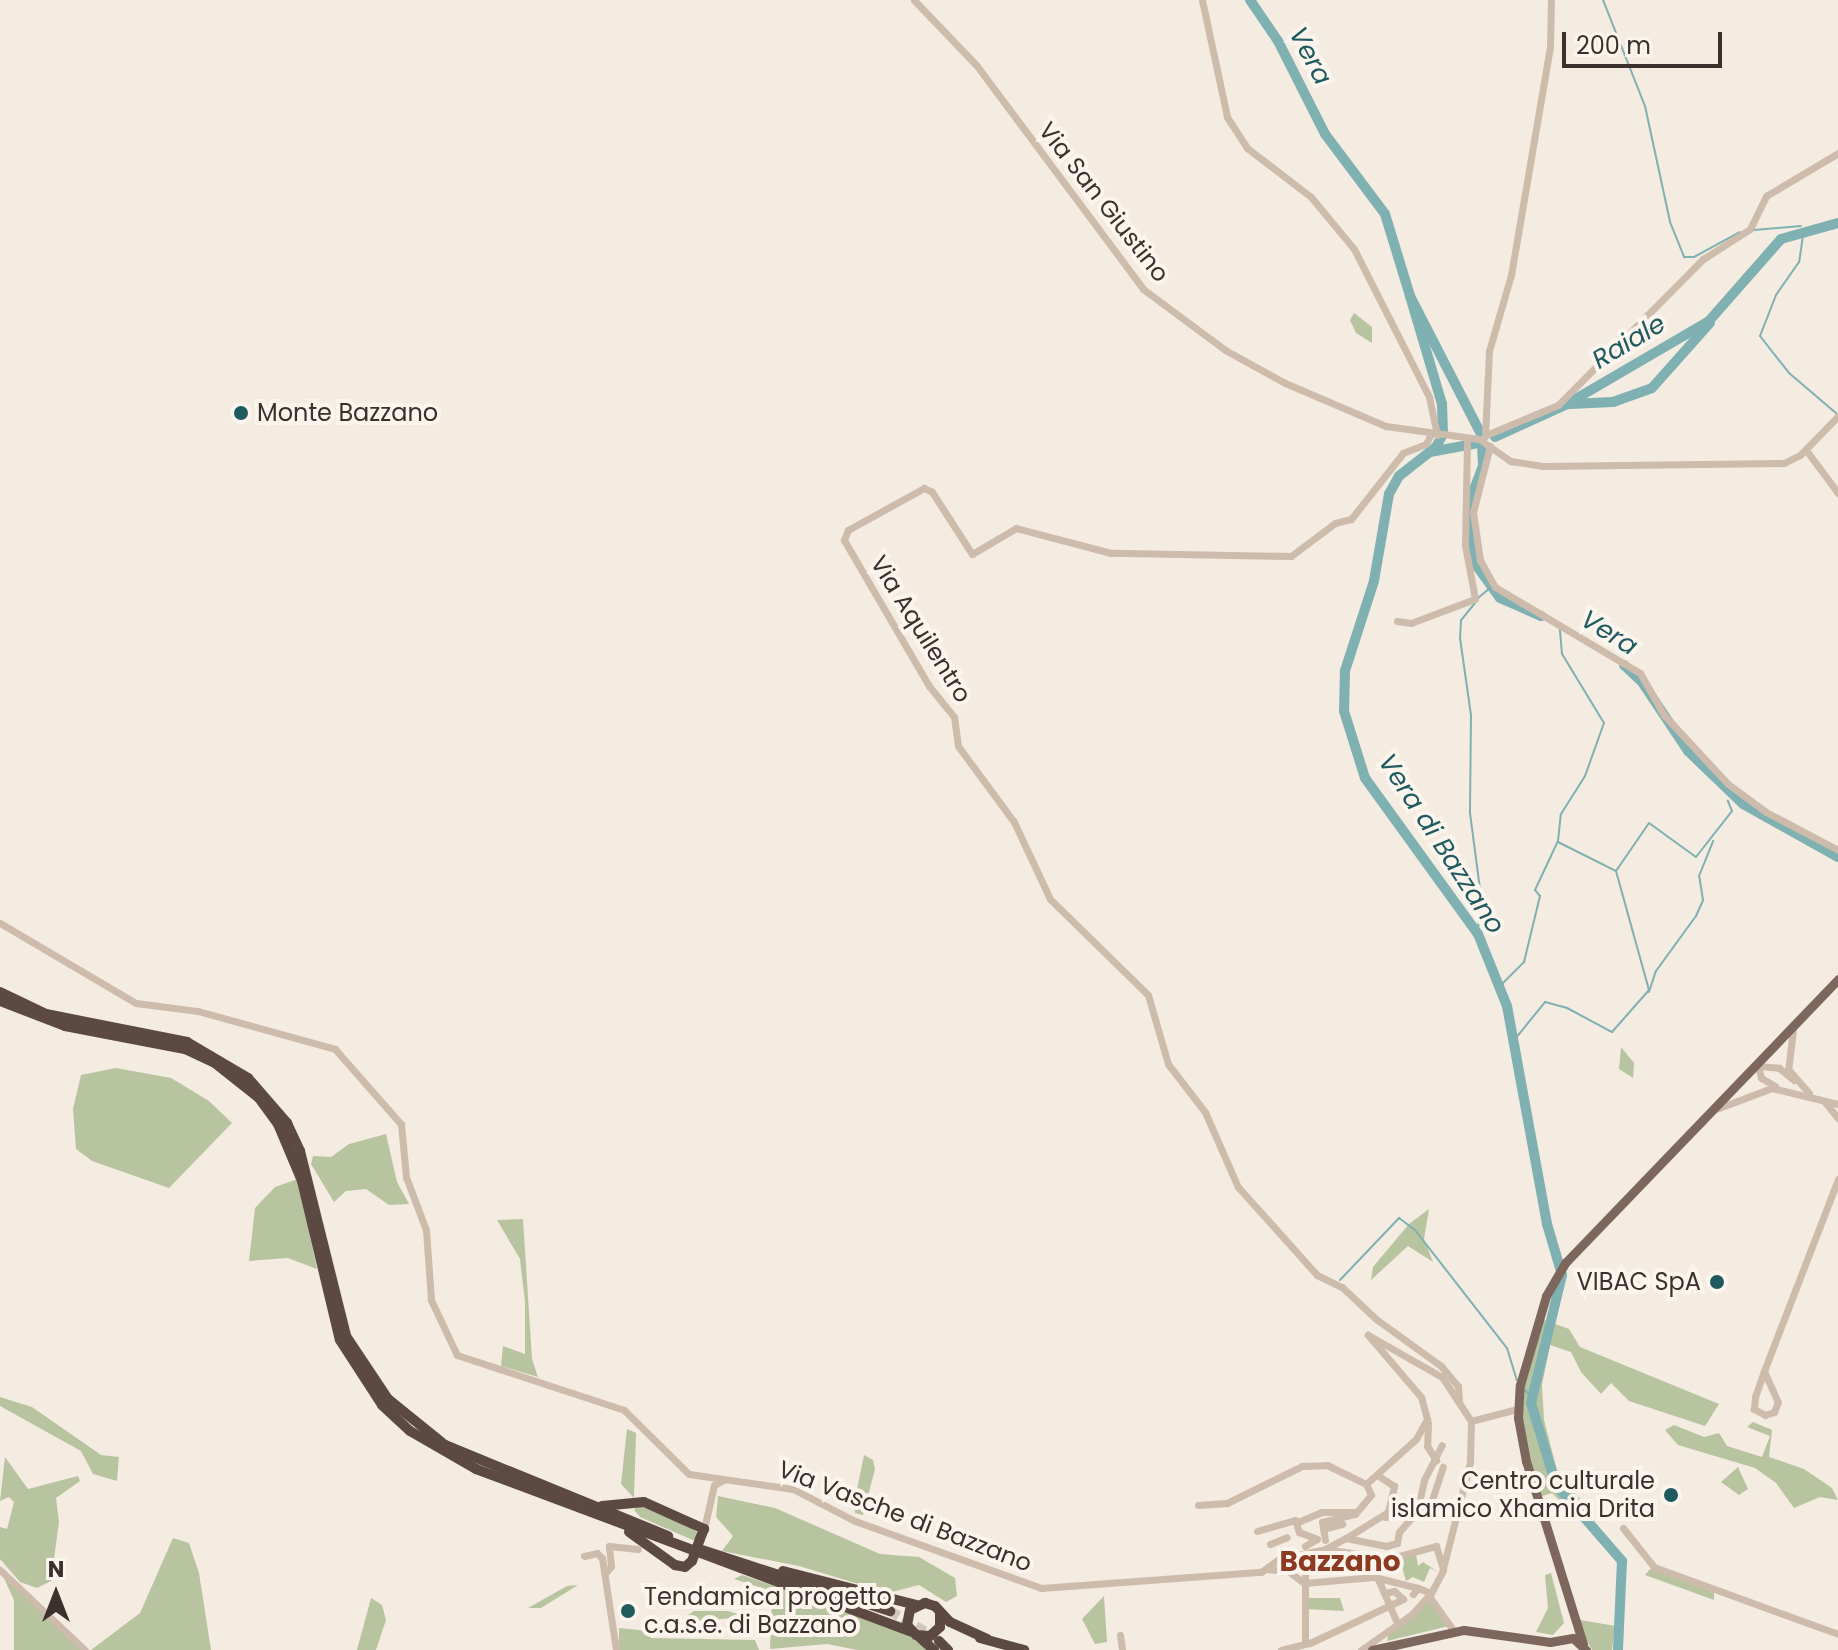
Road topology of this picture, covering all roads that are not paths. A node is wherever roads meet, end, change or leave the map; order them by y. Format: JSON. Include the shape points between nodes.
{"nodes":[{"id":1,"x":914,"y":0,"type":"edge"},
{"id":2,"x":1202,"y":0,"type":"edge"},
{"id":3,"x":1551,"y":0,"type":"edge"},
{"id":4,"x":1838,"y":153,"type":"edge"},
{"id":5,"x":1838,"y":416,"type":"edge"},
{"id":6,"x":1439,"y":435,"type":"junction"},
{"id":7,"x":1486,"y":441,"type":"junction"},
{"id":8,"x":1467,"y":443,"type":"junction"},
{"id":9,"x":1806,"y":450,"type":"junction"},
{"id":10,"x":1838,"y":493,"type":"edge"},
{"id":11,"x":1397,"y":621,"type":"dead end"},
{"id":12,"x":1838,"y":850,"type":"edge"},
{"id":13,"x":0,"y":923,"type":"edge"},
{"id":14,"x":1838,"y":979,"type":"edge"},
{"id":15,"x":0,"y":992,"type":"edge"},
{"id":16,"x":0,"y":1002,"type":"edge"},
{"id":17,"x":1793,"y":1030,"type":"junction"},
{"id":18,"x":1758,"y":1066,"type":"junction"},
{"id":19,"x":1794,"y":1080,"type":"junction"},
{"id":20,"x":1785,"y":1089,"type":"junction"},
{"id":21,"x":1815,"y":1095,"type":"junction"},
{"id":22,"x":1838,"y":1104,"type":"edge"},
{"id":23,"x":1714,"y":1110,"type":"junction"},
{"id":24,"x":1838,"y":1118,"type":"edge"},
{"id":25,"x":1838,"y":1179,"type":"edge"},
{"id":26,"x":1764,"y":1371,"type":"junction"},
{"id":27,"x":1459,"y":1399,"type":"junction"},
{"id":28,"x":1517,"y":1409,"type":"junction"},
{"id":29,"x":1426,"y":1421,"type":"junction"},
{"id":30,"x":1471,"y":1421,"type":"junction"},
{"id":31,"x":1442,"y":1445,"type":"dead end"},
{"id":32,"x":1436,"y":1460,"type":"junction"},
{"id":33,"x":1443,"y":1467,"type":"dead end"},
{"id":34,"x":1377,"y":1475,"type":"junction"},
{"id":35,"x":727,"y":1480,"type":"junction"},
{"id":36,"x":1366,"y":1484,"type":"junction"},
{"id":37,"x":1419,"y":1501,"type":"junction"},
{"id":38,"x":584,"y":1502,"type":"junction"},
{"id":39,"x":635,"y":1504,"type":"junction"},
{"id":40,"x":1198,"y":1505,"type":"dead end"},
{"id":41,"x":1417,"y":1511,"type":"junction"},
{"id":42,"x":1355,"y":1513,"type":"junction"},
{"id":43,"x":1385,"y":1517,"type":"junction"},
{"id":44,"x":1298,"y":1522,"type":"junction"},
{"id":45,"x":617,"y":1523,"type":"junction"},
{"id":46,"x":1361,"y":1527,"type":"junction"},
{"id":47,"x":1623,"y":1528,"type":"dead end"},
{"id":48,"x":1323,"y":1529,"type":"junction"},
{"id":49,"x":1257,"y":1531,"type":"dead end"},
{"id":50,"x":1293,"y":1534,"type":"junction"},
{"id":51,"x":1347,"y":1537,"type":"junction"},
{"id":52,"x":664,"y":1538,"type":"junction"},
{"id":53,"x":1325,"y":1541,"type":"junction"},
{"id":54,"x":1270,"y":1544,"type":"dead end"},
{"id":55,"x":1386,"y":1546,"type":"junction"},
{"id":56,"x":699,"y":1547,"type":"junction"},
{"id":57,"x":638,"y":1549,"type":"dead end"},
{"id":58,"x":1305,"y":1550,"type":"junction"},
{"id":59,"x":1323,"y":1550,"type":"junction"},
{"id":60,"x":1350,"y":1554,"type":"junction"},
{"id":61,"x":584,"y":1556,"type":"dead end"},
{"id":62,"x":657,"y":1556,"type":"junction"},
{"id":63,"x":1381,"y":1559,"type":"junction"},
{"id":64,"x":0,"y":1562,"type":"edge"},
{"id":65,"x":1266,"y":1569,"type":"junction"},
{"id":66,"x":1358,"y":1569,"type":"dead end"},
{"id":67,"x":1443,"y":1569,"type":"junction"},
{"id":68,"x":1333,"y":1570,"type":"dead end"},
{"id":69,"x":1,"y":1571,"type":"edge"},
{"id":70,"x":605,"y":1574,"type":"junction"},
{"id":71,"x":1364,"y":1578,"type":"junction"},
{"id":72,"x":1378,"y":1579,"type":"junction"},
{"id":73,"x":1304,"y":1583,"type":"junction"},
{"id":74,"x":1385,"y":1593,"type":"junction"},
{"id":75,"x":1411,"y":1594,"type":"junction"},
{"id":76,"x":1428,"y":1597,"type":"junction"},
{"id":77,"x":916,"y":1605,"type":"junction"},
{"id":78,"x":1390,"y":1606,"type":"junction"},
{"id":79,"x":890,"y":1611,"type":"tunnel mouth"},
{"id":80,"x":1570,"y":1611,"type":"junction"},
{"id":81,"x":940,"y":1614,"type":"junction"},
{"id":82,"x":1398,"y":1625,"type":"junction"},
{"id":83,"x":1453,"y":1630,"type":"junction"},
{"id":84,"x":1385,"y":1633,"type":"junction"},
{"id":85,"x":915,"y":1634,"type":"junction"},
{"id":86,"x":1838,"y":1634,"type":"edge"},
{"id":87,"x":1120,"y":1635,"type":"dead end"},
{"id":88,"x":987,"y":1639,"type":"junction"},
{"id":89,"x":1528,"y":1639,"type":"junction"},
{"id":90,"x":936,"y":1642,"type":"edge"},
{"id":91,"x":1562,"y":1644,"type":"edge"},
{"id":92,"x":1308,"y":1645,"type":"edge"},
{"id":93,"x":1389,"y":1645,"type":"junction"},
{"id":94,"x":1586,"y":1647,"type":"edge"},
{"id":95,"x":85,"y":1650,"type":"edge"},
{"id":96,"x":616,"y":1650,"type":"edge"},
{"id":97,"x":948,"y":1650,"type":"edge"},
{"id":98,"x":1024,"y":1650,"type":"edge"},
{"id":99,"x":1122,"y":1650,"type":"edge"},
{"id":100,"x":1281,"y":1650,"type":"edge"},
{"id":101,"x":1361,"y":1650,"type":"edge"},
{"id":102,"x":1372,"y":1650,"type":"edge"},
{"id":103,"x":1550,"y":1650,"type":"edge"}],
"edges":[{"from":1,"to":6,"type":"street","name":"Via San Giustino","via":[[977,66],[1134,278],[1162,306],[1285,383],[1386,426]]},
{"from":2,"to":6,"type":"street","via":[[1210,54],[1232,125],[1247,148],[1311,197],[1354,249],[1429,397]]},
{"from":3,"to":7,"type":"street","via":[[1550,46],[1511,275],[1489,351]]},
{"from":4,"to":7,"type":"street","via":[[1766,196],[1750,229],[1703,259],[1558,405]]},
{"from":5,"to":9,"type":"street","name":"Via San Giustino"},
{"from":6,"to":8,"type":"street","name":"Via San Giustino"},
{"from":6,"to":27,"type":"street","name":"Via Aquilentro","via":[[1403,453],[1351,519],[1335,523],[1293,556],[1111,553],[1016,528],[972,554],[932,492],[924,488],[848,530],[844,540],[929,686],[954,717],[958,746],[1008,812],[1050,899],[1148,995],[1168,1064],[1205,1112],[1238,1187],[1317,1275],[1342,1287],[1441,1366],[1458,1386]]},
{"from":7,"to":8,"type":"street","name":"Via San Giustino"},
{"from":7,"to":9,"type":"street","name":"Via San Giustino","via":[[1517,462],[1567,467],[1760,467],[1784,463]]},
{"from":7,"to":12,"type":"street","via":[[1473,512],[1480,560],[1495,587],[1640,673],[1664,715],[1728,784],[1766,812]]},
{"from":8,"to":11,"type":"street","via":[[1465,545],[1475,591],[1469,604],[1405,624]]},
{"from":9,"to":10,"type":"street"},
{"from":13,"to":35,"type":"street","name":"Via Vasche di Bazzano","via":[[136,1003],[198,1011],[335,1049],[401,1124],[406,1177],[426,1230],[431,1300],[457,1355],[624,1410],[680,1468],[700,1478]]},
{"from":14,"to":17,"type":"main road"},
{"from":15,"to":38,"type":"highway","via":[[46,1014],[187,1042],[248,1078],[287,1123],[300,1151],[342,1324],[374,1383],[413,1423],[445,1445]]},
{"from":16,"to":45,"type":"highway","via":[[65,1026],[185,1049],[243,1083],[278,1124],[292,1152],[340,1340],[382,1405],[410,1431],[465,1464]]},
{"from":17,"to":18,"type":"main road"},
{"from":17,"to":19,"type":"street","via":[[1787,1060]]},
{"from":18,"to":19,"type":"street","via":[[1779,1068]]},
{"from":18,"to":20,"type":"street","via":[[1763,1080]]},
{"from":18,"to":23,"type":"main road"},
{"from":19,"to":21,"type":"street"},
{"from":20,"to":21,"type":"street"},
{"from":20,"to":23,"type":"street","via":[[1755,1091]]},
{"from":21,"to":22,"type":"street"},
{"from":21,"to":24,"type":"street"},
{"from":23,"to":28,"type":"main road","via":[[1560,1269],[1536,1325]]},
{"from":25,"to":26,"type":"street"},
{"from":26,"to":26,"type":"street","via":[[1753,1405],[1765,1415],[1774,1412],[1778,1402]]},
{"from":27,"to":29,"type":"street","via":[[1428,1367],[1368,1335],[1421,1397]]},
{"from":27,"to":30,"type":"street"},
{"from":28,"to":30,"type":"street"},
{"from":28,"to":80,"type":"main road","via":[[1524,1454]]},
{"from":29,"to":32,"type":"street","via":[[1427,1446]]},
{"from":29,"to":34,"type":"street","via":[[1416,1439]]},
{"from":30,"to":67,"type":"street","via":[[1471,1460]]},
{"from":31,"to":32,"type":"street"},
{"from":32,"to":37,"type":"street"},
{"from":33,"to":41,"type":"street","via":[[1432,1500]]},
{"from":34,"to":36,"type":"street"},
{"from":34,"to":43,"type":"street","via":[[1394,1486]]},
{"from":35,"to":56,"type":"street","via":[[714,1485]]},
{"from":35,"to":65,"type":"street","name":"Via Vasche di Bazzano","via":[[793,1489],[855,1521],[1041,1588]]},
{"from":36,"to":40,"type":"street","via":[[1327,1465],[1302,1466],[1225,1504]]},
{"from":36,"to":42,"type":"street","via":[[1371,1495]]},
{"from":37,"to":41,"type":"street"},
{"from":37,"to":43,"type":"street","via":[[1400,1516]]},
{"from":38,"to":39,"type":"highway"},
{"from":38,"to":52,"type":"highway"},
{"from":39,"to":52,"type":"highway","via":[[633,1516]]},
{"from":39,"to":56,"type":"highway","via":[[654,1505]]},
{"from":41,"to":55,"type":"street","via":[[1399,1532],[1397,1543]]},
{"from":42,"to":44,"type":"street","via":[[1321,1512]]},
{"from":42,"to":46,"type":"street"},
{"from":42,"to":48,"type":"street","via":[[1324,1521]]},
{"from":43,"to":46,"type":"street"},
{"from":44,"to":49,"type":"street"},
{"from":44,"to":50,"type":"street"},
{"from":45,"to":52,"type":"highway"},
{"from":45,"to":62,"type":"highway"},
{"from":46,"to":51,"type":"street"},
{"from":47,"to":86,"type":"street","via":[[1654,1567]]},
{"from":48,"to":51,"type":"street","via":[[1342,1522]]},
{"from":48,"to":53,"type":"street"},
{"from":50,"to":53,"type":"street"},
{"from":50,"to":54,"type":"street"},
{"from":51,"to":53,"type":"street"},
{"from":51,"to":55,"type":"street"},
{"from":52,"to":56,"type":"highway"},
{"from":52,"to":62,"type":"highway","via":[[654,1546]]},
{"from":53,"to":58,"type":"street"},
{"from":53,"to":59,"type":"street"},
{"from":55,"to":63,"type":"street"},
{"from":56,"to":62,"type":"highway","via":[[683,1567]]},
{"from":56,"to":77,"type":"highway"},
{"from":56,"to":79,"type":"highway"},
{"from":56,"to":85,"type":"highway"},
{"from":57,"to":70,"type":"street","via":[[609,1546],[611,1568]]},
{"from":58,"to":59,"type":"street"},
{"from":58,"to":65,"type":"street"},
{"from":58,"to":73,"type":"street"},
{"from":59,"to":60,"type":"street"},
{"from":60,"to":63,"type":"street"},
{"from":60,"to":68,"type":"street","via":[[1345,1567]]},
{"from":61,"to":70,"type":"street","via":[[600,1554]]},
{"from":63,"to":67,"type":"street","via":[[1436,1546]]},
{"from":63,"to":71,"type":"street"},
{"from":64,"to":69,"type":"street"},
{"from":65,"to":73,"type":"street","via":[[1288,1571]]},
{"from":66,"to":71,"type":"street"},
{"from":67,"to":76,"type":"street"},
{"from":69,"to":95,"type":"street"},
{"from":70,"to":96,"type":"street"},
{"from":71,"to":72,"type":"street"},
{"from":71,"to":73,"type":"street"},
{"from":72,"to":74,"type":"street"},
{"from":72,"to":75,"type":"street"},
{"from":73,"to":92,"type":"street"},
{"from":74,"to":75,"type":"street"},
{"from":74,"to":78,"type":"street"},
{"from":75,"to":76,"type":"street"},
{"from":75,"to":78,"type":"street"},
{"from":76,"to":82,"type":"street"},
{"from":76,"to":83,"type":"street"},
{"from":77,"to":81,"type":"highway","via":[[930,1604]]},
{"from":77,"to":85,"type":"highway","via":[[907,1617]]},
{"from":78,"to":82,"type":"street"},
{"from":78,"to":92,"type":"street"},
{"from":80,"to":91,"type":"main road"},
{"from":80,"to":94,"type":"main road"},
{"from":81,"to":88,"type":"highway"},
{"from":81,"to":90,"type":"highway"},
{"from":82,"to":84,"type":"street"},
{"from":83,"to":89,"type":"main road"},
{"from":83,"to":93,"type":"main road"},
{"from":84,"to":93,"type":"street","via":[[1383,1641]]},
{"from":84,"to":101,"type":"street"},
{"from":85,"to":90,"type":"highway"},
{"from":87,"to":99,"type":"street"},
{"from":88,"to":90,"type":"highway"},
{"from":88,"to":98,"type":"highway"},
{"from":89,"to":91,"type":"main road"},
{"from":89,"to":103,"type":"main road"},
{"from":90,"to":97,"type":"highway"},
{"from":91,"to":94,"type":"main road"},
{"from":92,"to":100,"type":"street"},
{"from":93,"to":102,"type":"main road"}]}
